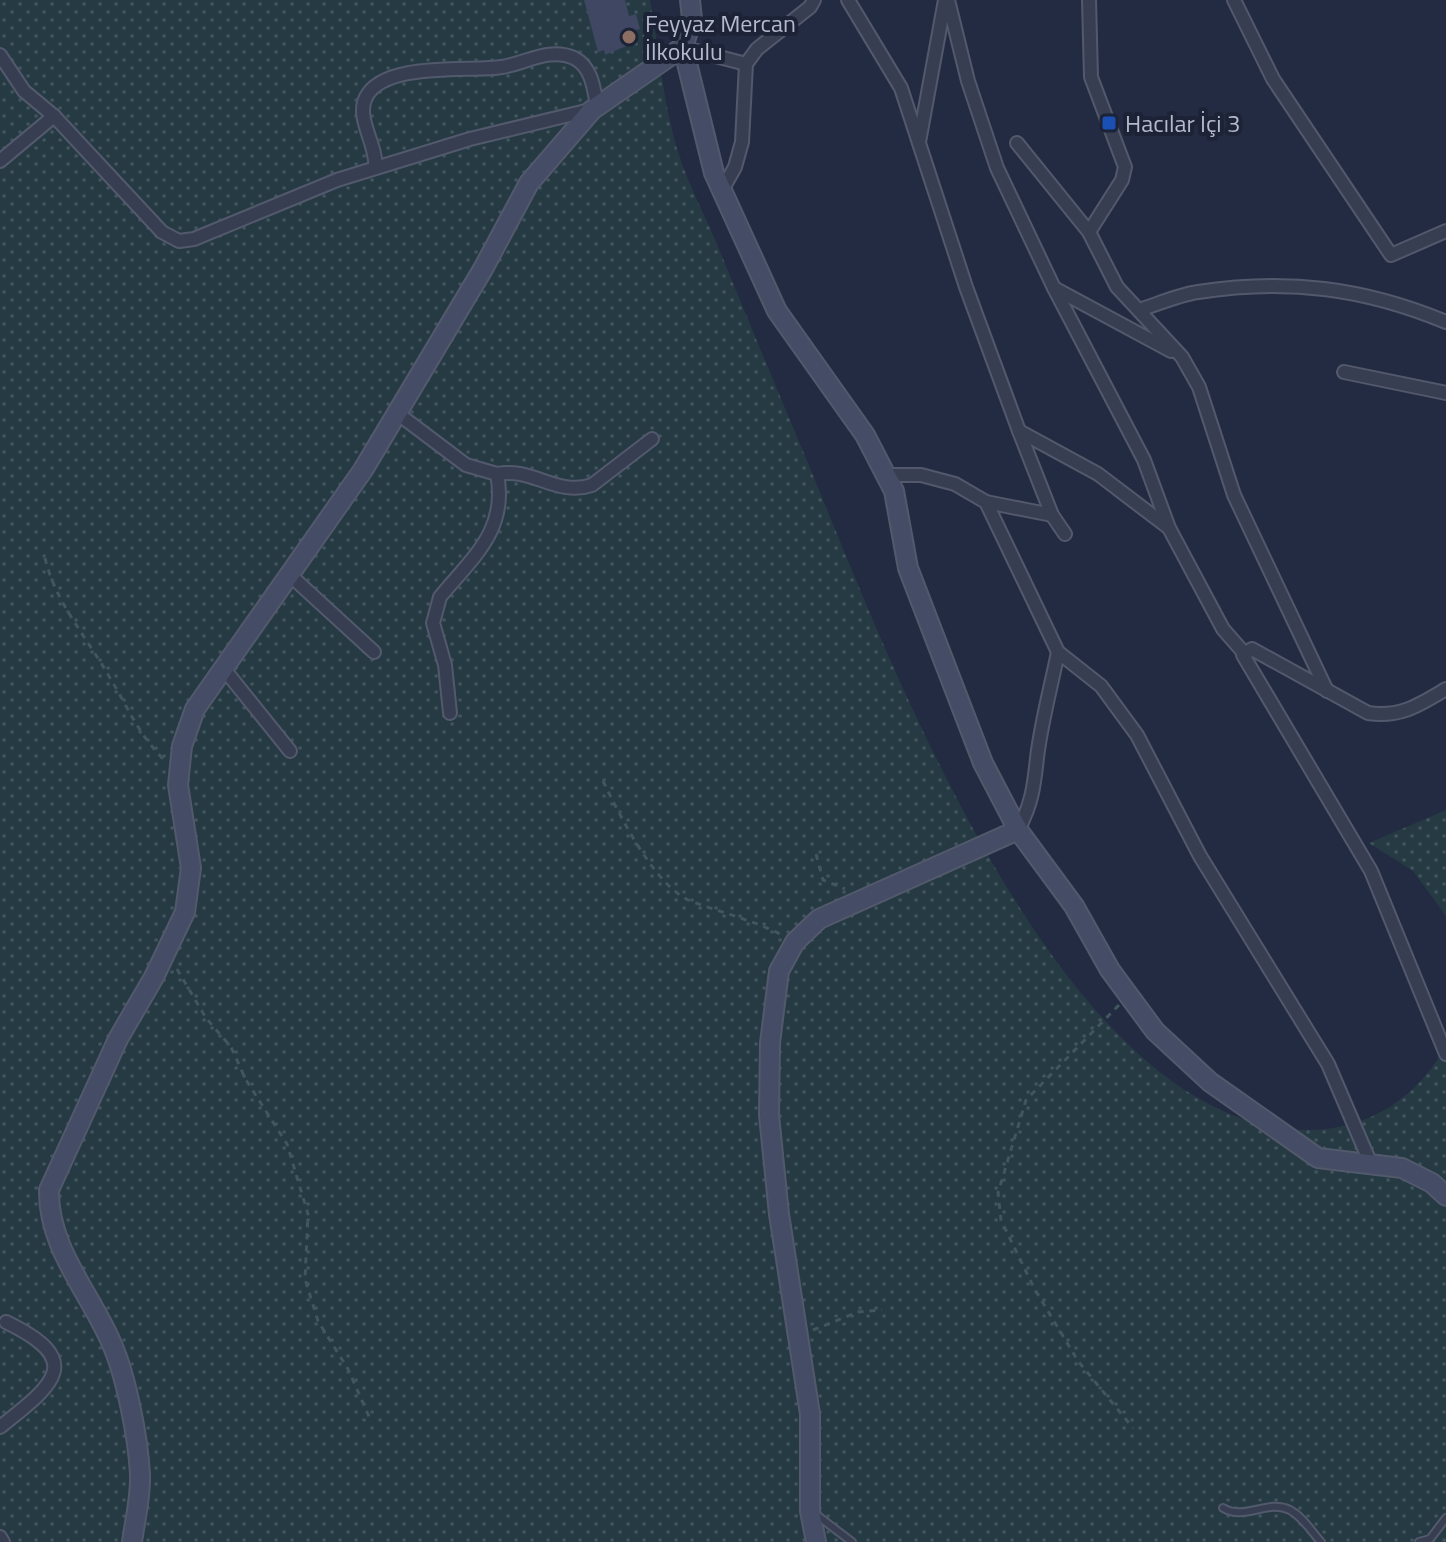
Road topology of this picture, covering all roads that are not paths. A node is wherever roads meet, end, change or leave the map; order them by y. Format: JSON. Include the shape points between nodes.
{"nodes":[{"id":1,"x":690,"y":0,"type":"edge"},
{"id":2,"x":814,"y":0,"type":"edge"},
{"id":3,"x":848,"y":0,"type":"edge"},
{"id":4,"x":946,"y":0,"type":"edge"},
{"id":5,"x":1089,"y":0,"type":"edge"},
{"id":6,"x":1234,"y":0,"type":"edge"},
{"id":7,"x":684,"y":48,"type":"junction"},
{"id":8,"x":0,"y":55,"type":"edge"},
{"id":9,"x":746,"y":64,"type":"junction"},
{"id":10,"x":595,"y":108,"type":"junction"},
{"id":11,"x":54,"y":116,"type":"junction"},
{"id":12,"x":1017,"y":143,"type":"dead end"},
{"id":13,"x":918,"y":145,"type":"junction"},
{"id":14,"x":0,"y":161,"type":"edge"},
{"id":15,"x":375,"y":168,"type":"junction"},
{"id":16,"x":722,"y":190,"type":"junction"},
{"id":17,"x":1446,"y":231,"type":"edge"},
{"id":18,"x":1089,"y":232,"type":"junction"},
{"id":19,"x":1054,"y":288,"type":"junction"},
{"id":20,"x":1139,"y":310,"type":"junction"},
{"id":21,"x":1446,"y":322,"type":"edge"},
{"id":22,"x":1182,"y":357,"type":"junction"},
{"id":23,"x":1344,"y":372,"type":"dead end"},
{"id":24,"x":1446,"y":393,"type":"edge"},
{"id":25,"x":397,"y":413,"type":"junction"},
{"id":26,"x":1019,"y":431,"type":"junction"},
{"id":27,"x":652,"y":439,"type":"dead end"},
{"id":28,"x":497,"y":474,"type":"junction"},
{"id":29,"x":885,"y":475,"type":"junction"},
{"id":30,"x":986,"y":502,"type":"junction"},
{"id":31,"x":1052,"y":515,"type":"junction"},
{"id":32,"x":1169,"y":528,"type":"junction"},
{"id":33,"x":1065,"y":534,"type":"dead end"},
{"id":34,"x":290,"y":575,"type":"junction"},
{"id":35,"x":374,"y":652,"type":"dead end"},
{"id":36,"x":1058,"y":652,"type":"junction"},
{"id":37,"x":1244,"y":653,"type":"junction"},
{"id":38,"x":224,"y":669,"type":"junction"},
{"id":39,"x":1446,"y":689,"type":"edge"},
{"id":40,"x":1327,"y":691,"type":"junction"},
{"id":41,"x":450,"y":713,"type":"dead end"},
{"id":42,"x":290,"y":751,"type":"dead end"},
{"id":43,"x":1018,"y":830,"type":"junction"},
{"id":44,"x":1446,"y":1054,"type":"edge"},
{"id":45,"x":1370,"y":1162,"type":"junction"},
{"id":46,"x":1446,"y":1196,"type":"edge"},
{"id":47,"x":6,"y":1322,"type":"dead end"},
{"id":48,"x":0,"y":1427,"type":"edge"},
{"id":49,"x":1223,"y":1508,"type":"dead end"},
{"id":50,"x":810,"y":1511,"type":"junction"},
{"id":51,"x":1446,"y":1518,"type":"edge"},
{"id":52,"x":0,"y":1537,"type":"edge"},
{"id":53,"x":3,"y":1542,"type":"edge"},
{"id":54,"x":132,"y":1542,"type":"edge"},
{"id":55,"x":816,"y":1542,"type":"edge"},
{"id":56,"x":852,"y":1542,"type":"edge"},
{"id":57,"x":1321,"y":1542,"type":"edge"},
{"id":58,"x":1419,"y":1542,"type":"edge"}],
"edges":[{"from":1,"to":7,"type":"street","via":[[692,19]]},
{"from":2,"to":9,"type":"street"},
{"from":3,"to":13,"type":"street","via":[[901,88]]},
{"from":4,"to":13,"type":"street"},
{"from":4,"to":19,"type":"street","via":[[997,168]]},
{"from":5,"to":18,"type":"street","via":[[1091,77],[1125,167]]},
{"from":6,"to":17,"type":"street","via":[[1273,79],[1391,255]]},
{"from":7,"to":9,"type":"street"},
{"from":7,"to":10,"type":"street"},
{"from":7,"to":16,"type":"street"},
{"from":8,"to":11,"type":"street","via":[[24,91]]},
{"from":9,"to":16,"type":"street","via":[[742,142]]},
{"from":10,"to":15,"type":"street"},
{"from":10,"to":15,"type":"street","via":[[590,73],[565,55],[388,80],[371,90],[364,105]]},
{"from":10,"to":25,"type":"street","via":[[529,183]]},
{"from":11,"to":14,"type":"street"},
{"from":11,"to":15,"type":"street","via":[[162,232],[179,241]]},
{"from":12,"to":18,"type":"street"},
{"from":13,"to":26,"type":"street"},
{"from":16,"to":29,"type":"street","via":[[777,311],[865,435]]},
{"from":18,"to":20,"type":"street","via":[[1117,287]]},
{"from":19,"to":22,"type":"street"},
{"from":19,"to":32,"type":"street","via":[[1144,460]]},
{"from":20,"to":21,"type":"street","via":[[1196,292],[1296,285],[1396,301]]},
{"from":20,"to":22,"type":"street"},
{"from":22,"to":40,"type":"street","via":[[1199,387],[1234,495]]},
{"from":23,"to":24,"type":"street"},
{"from":25,"to":28,"type":"street","via":[[466,465]]},
{"from":25,"to":34,"type":"street"},
{"from":26,"to":31,"type":"street"},
{"from":26,"to":32,"type":"street","via":[[1098,474]]},
{"from":27,"to":28,"type":"street","via":[[581,489],[554,487],[527,472]]},
{"from":28,"to":41,"type":"street","via":[[500,513],[492,532],[435,609]]},
{"from":29,"to":30,"type":"street","via":[[921,475],[955,484]]},
{"from":29,"to":43,"type":"street","via":[[894,491],[908,568],[983,763]]},
{"from":30,"to":31,"type":"street"},
{"from":30,"to":36,"type":"street"},
{"from":31,"to":33,"type":"street"},
{"from":32,"to":37,"type":"street","via":[[1223,629]]},
{"from":34,"to":35,"type":"street"},
{"from":34,"to":38,"type":"street"},
{"from":36,"to":43,"type":"street","via":[[1037,784]]},
{"from":36,"to":45,"type":"street","via":[[1101,686],[1137,735],[1200,856],[1328,1064]]},
{"from":37,"to":40,"type":"street","via":[[1252,649]]},
{"from":37,"to":44,"type":"street","via":[[1371,871]]},
{"from":38,"to":42,"type":"street"},
{"from":38,"to":54,"type":"street","via":[[195,709],[182,746],[179,775],[191,868],[185,912],[118,1039],[49,1190],[48,1217],[56,1243],[112,1345],[129,1410],[140,1475]]},
{"from":39,"to":40,"type":"street","via":[[1387,716],[1368,713]]},
{"from":43,"to":45,"type":"street","via":[[1155,1031],[1210,1082],[1318,1158]]},
{"from":43,"to":50,"type":"street","via":[[819,919],[795,942],[779,971],[769,1115],[810,1414]]},
{"from":45,"to":46,"type":"street","via":[[1402,1168]]},
{"from":47,"to":48,"type":"street","via":[[37,1337],[52,1355],[54,1367],[48,1389]]},
{"from":49,"to":57,"type":"lane","via":[[1238,1514],[1264,1507],[1290,1510]]},
{"from":50,"to":55,"type":"street"},
{"from":50,"to":56,"type":"lane"},
{"from":51,"to":58,"type":"lane","via":[[1430,1539]]},
{"from":52,"to":53,"type":"street"}]}
